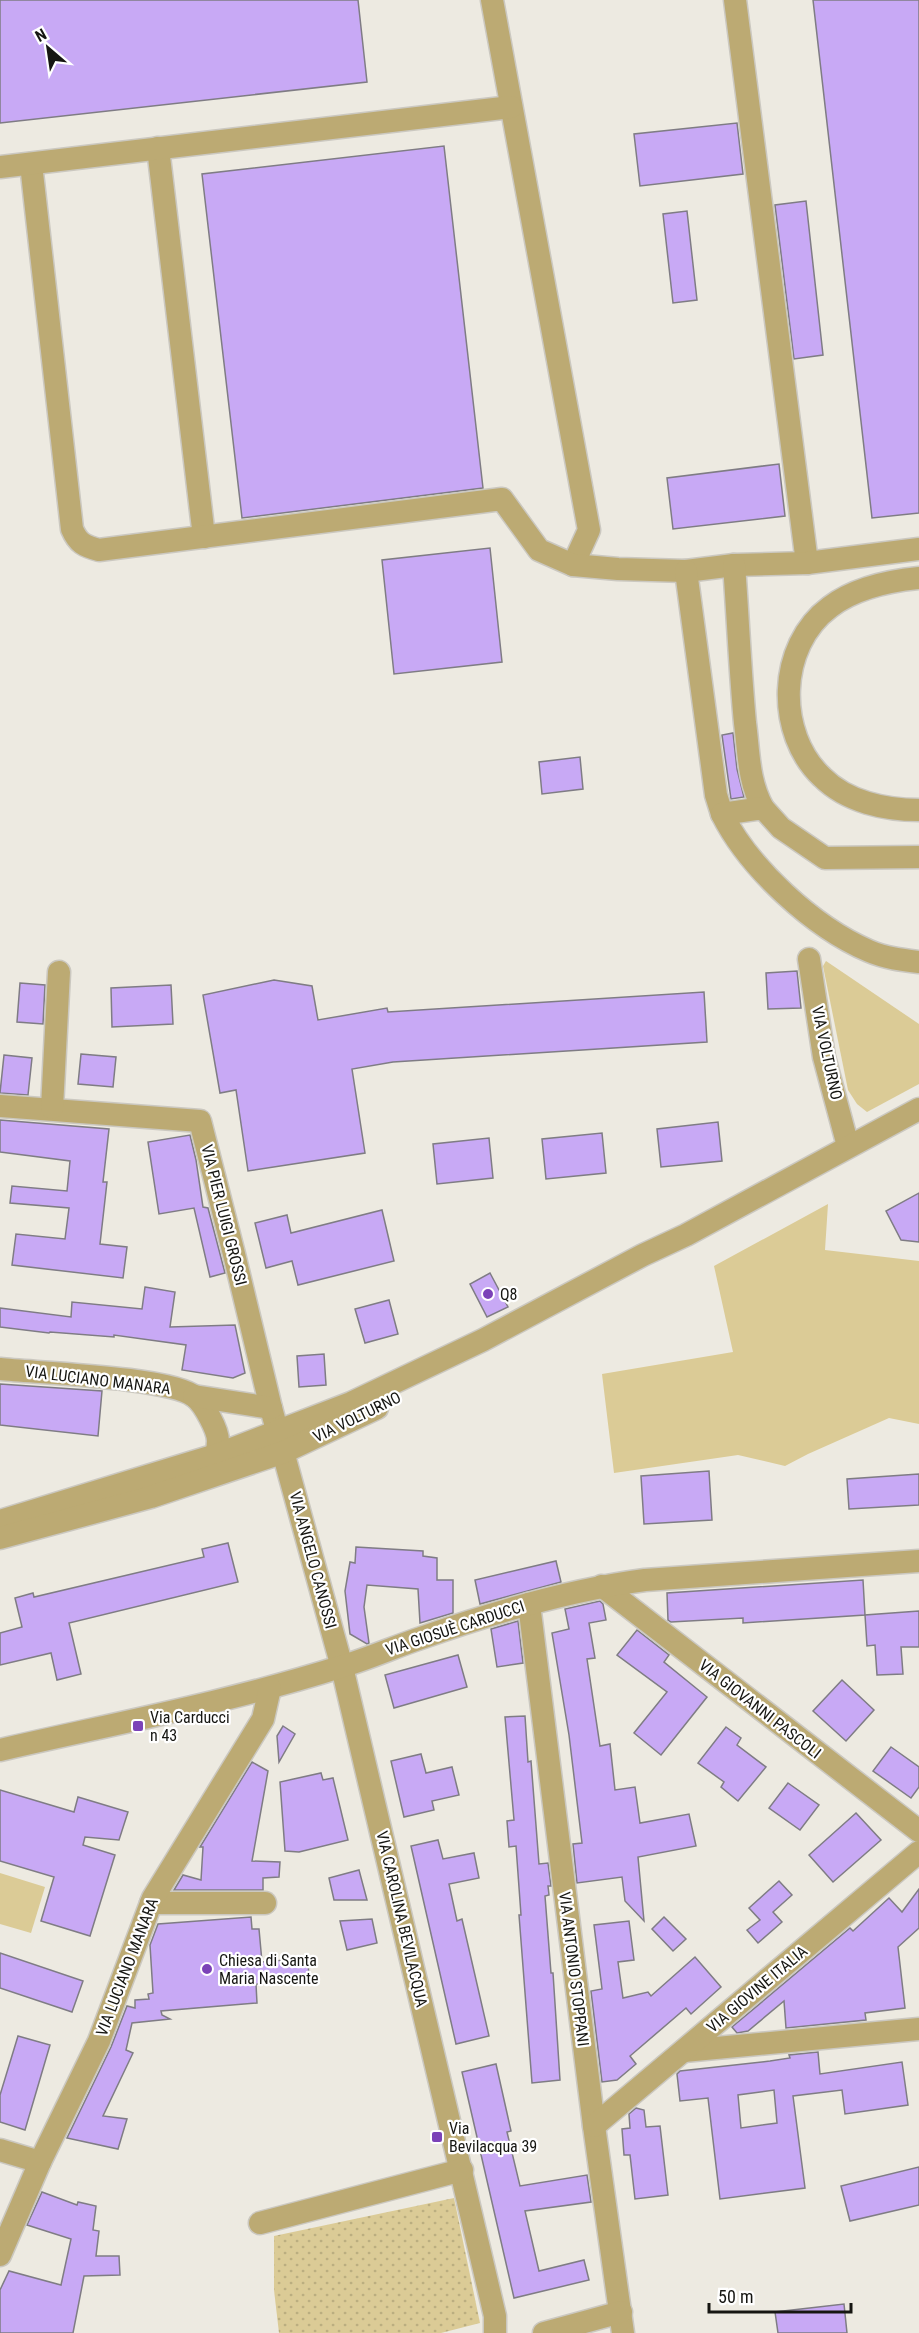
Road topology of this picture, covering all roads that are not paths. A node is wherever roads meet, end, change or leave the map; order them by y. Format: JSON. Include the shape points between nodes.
{"nodes":[{"id":1,"x":492,"y":0,"type":"edge"},
{"id":2,"x":735,"y":0,"type":"edge"},
{"id":3,"x":511,"y":107,"type":"junction"},
{"id":4,"x":158,"y":148,"type":"junction"},
{"id":5,"x":31,"y":164,"type":"junction"},
{"id":6,"x":0,"y":167,"type":"edge"},
{"id":7,"x":204,"y":537,"type":"junction"},
{"id":8,"x":919,"y":549,"type":"edge"},
{"id":9,"x":807,"y":563,"type":"junction"},
{"id":10,"x":573,"y":565,"type":"junction"},
{"id":11,"x":734,"y":565,"type":"junction"},
{"id":12,"x":686,"y":571,"type":"junction"},
{"id":13,"x":919,"y":578,"type":"edge"},
{"id":14,"x":764,"y":808,"type":"junction"},
{"id":15,"x":919,"y":810,"type":"edge"},
{"id":16,"x":722,"y":814,"type":"junction"},
{"id":17,"x":919,"y":857,"type":"edge"},
{"id":18,"x":809,"y":959,"type":"dead end"},
{"id":19,"x":919,"y":962,"type":"edge"},
{"id":20,"x":59,"y":972,"type":"dead end"},
{"id":21,"x":0,"y":1106,"type":"edge"},
{"id":22,"x":52,"y":1108,"type":"junction"},
{"id":23,"x":919,"y":1109,"type":"edge"},
{"id":24,"x":848,"y":1146,"type":"junction"},
{"id":25,"x":686,"y":1235,"type":"junction"},
{"id":26,"x":0,"y":1369,"type":"edge"},
{"id":27,"x":194,"y":1396,"type":"junction"},
{"id":28,"x":271,"y":1408,"type":"junction"},
{"id":29,"x":278,"y":1431,"type":"junction"},
{"id":30,"x":284,"y":1452,"type":"junction"},
{"id":31,"x":216,"y":1455,"type":"junction"},
{"id":32,"x":0,"y":1521,"type":"edge"},
{"id":33,"x":0,"y":1538,"type":"edge"},
{"id":34,"x":919,"y":1561,"type":"edge"},
{"id":35,"x":602,"y":1586,"type":"junction"},
{"id":36,"x":529,"y":1604,"type":"junction"},
{"id":37,"x":342,"y":1667,"type":"junction"},
{"id":38,"x":270,"y":1688,"type":"junction"},
{"id":39,"x":0,"y":1750,"type":"edge"},
{"id":40,"x":919,"y":1831,"type":"edge"},
{"id":41,"x":919,"y":1852,"type":"edge"},
{"id":42,"x":151,"y":1903,"type":"junction"},
{"id":43,"x":265,"y":1903,"type":"dead end"},
{"id":44,"x":919,"y":2029,"type":"edge"},
{"id":45,"x":684,"y":2051,"type":"junction"},
{"id":46,"x":594,"y":2126,"type":"junction"},
{"id":47,"x":0,"y":2150,"type":"edge"},
{"id":48,"x":40,"y":2162,"type":"junction"},
{"id":49,"x":462,"y":2170,"type":"junction"},
{"id":50,"x":260,"y":2223,"type":"dead end"},
{"id":51,"x":0,"y":2255,"type":"edge"},
{"id":52,"x":622,"y":2322,"type":"edge"},
{"id":53,"x":495,"y":2333,"type":"edge"},
{"id":54,"x":544,"y":2333,"type":"edge"}],
"edges":[{"from":1,"to":3,"type":"street"},
{"from":2,"to":9,"type":"street"},
{"from":3,"to":4,"type":"street"},
{"from":3,"to":10,"type":"street","via":[[589,530]]},
{"from":4,"to":5,"type":"street"},
{"from":4,"to":7,"type":"street"},
{"from":5,"to":6,"type":"street"},
{"from":5,"to":7,"type":"street","via":[[76,539],[99,550]]},
{"from":7,"to":10,"type":"street","via":[[502,499],[539,550]]},
{"from":8,"to":9,"type":"street"},
{"from":9,"to":11,"type":"street"},
{"from":10,"to":12,"type":"street"},
{"from":11,"to":12,"type":"street"},
{"from":11,"to":14,"type":"street","via":[[753,790]]},
{"from":12,"to":16,"type":"street","via":[[716,795]]},
{"from":13,"to":15,"type":"street","via":[[856,591],[828,608],[807,632],[797,653],[788,692],[792,723],[802,752],[822,777],[847,795],[899,810]]},
{"from":14,"to":16,"type":"street"},
{"from":14,"to":17,"type":"street","via":[[781,828],[825,858]]},
{"from":16,"to":19,"type":"street","via":[[732,834],[766,877],[798,904],[869,951]]},
{"from":18,"to":24,"type":"street","name":"VIA VOLTURNO","via":[[824,1057]]},
{"from":20,"to":22,"type":"street"},
{"from":21,"to":22,"type":"street","name":"VIA PIER LUIGI GROSSI"},
{"from":22,"to":28,"type":"street","name":"VIA PIER LUIGI GROSSI","via":[[200,1121]]},
{"from":23,"to":24,"type":"street","name":"VIA VOLTURNO"},
{"from":24,"to":25,"type":"street","name":"VIA VOLTURNO"},
{"from":25,"to":29,"type":"street","name":"VIA VOLTURNO","via":[[483,1340],[362,1398]]},
{"from":25,"to":30,"type":"street","name":"VIA VOLTURNO","via":[[651,1265],[502,1347]]},
{"from":26,"to":27,"type":"street","name":"VIA LUCIANO MANARA","via":[[166,1386]]},
{"from":27,"to":28,"type":"street","name":"VIA LUCIANO MANARA"},
{"from":27,"to":31,"type":"street","name":"VIA LUCIANO MANARA","via":[[218,1439]]},
{"from":28,"to":29,"type":"street","name":"VIA PIER LUIGI GROSSI"},
{"from":29,"to":30,"type":"street","name":"VIA PIER LUIGI GROSSI"},
{"from":29,"to":31,"type":"street","name":"VIA VOLTURNO"},
{"from":30,"to":33,"type":"street","name":"VIA VOLTURNO","via":[[152,1497]]},
{"from":30,"to":37,"type":"street","name":"VIA ANGELO CANOSSI"},
{"from":31,"to":32,"type":"street","name":"VIA VOLTURNO"},
{"from":34,"to":35,"type":"street","name":"VIA GIOSUÈ CARDUCCI"},
{"from":35,"to":36,"type":"street","name":"VIA GIOSUÈ CARDUCCI"},
{"from":35,"to":40,"type":"street","name":"VIA GIOVANNI PASCOLI"},
{"from":36,"to":37,"type":"street","name":"VIA GIOSUÈ CARDUCCI"},
{"from":36,"to":46,"type":"street","name":"VIA ANTONIO STOPPANI"},
{"from":37,"to":38,"type":"street","name":"VIA GIOSUÈ CARDUCCI"},
{"from":37,"to":49,"type":"street","name":"VIA CAROLINA BEVILACQUA"},
{"from":38,"to":39,"type":"street","name":"VIA GIOSUÈ CARDUCCI"},
{"from":38,"to":42,"type":"street","name":"VIA LUCIANO MANARA","via":[[263,1719]]},
{"from":41,"to":45,"type":"street","name":"VIA GIOVINE ITALIA"},
{"from":42,"to":43,"type":"street"},
{"from":42,"to":48,"type":"street","name":"VIA LUCIANO MANARA","via":[[99,2041]]},
{"from":44,"to":45,"type":"street"},
{"from":45,"to":46,"type":"street","name":"VIA GIOVINE ITALIA"},
{"from":46,"to":52,"type":"street","name":"VIA ANTONIO STOPPANI"},
{"from":47,"to":48,"type":"street"},
{"from":48,"to":51,"type":"street","name":"VIA LUCIANO MANARA"},
{"from":49,"to":50,"type":"street"},
{"from":49,"to":53,"type":"street","name":"VIA CAROLINA BEVILACQUA","via":[[495,2316]]},
{"from":52,"to":54,"type":"street"}]}
